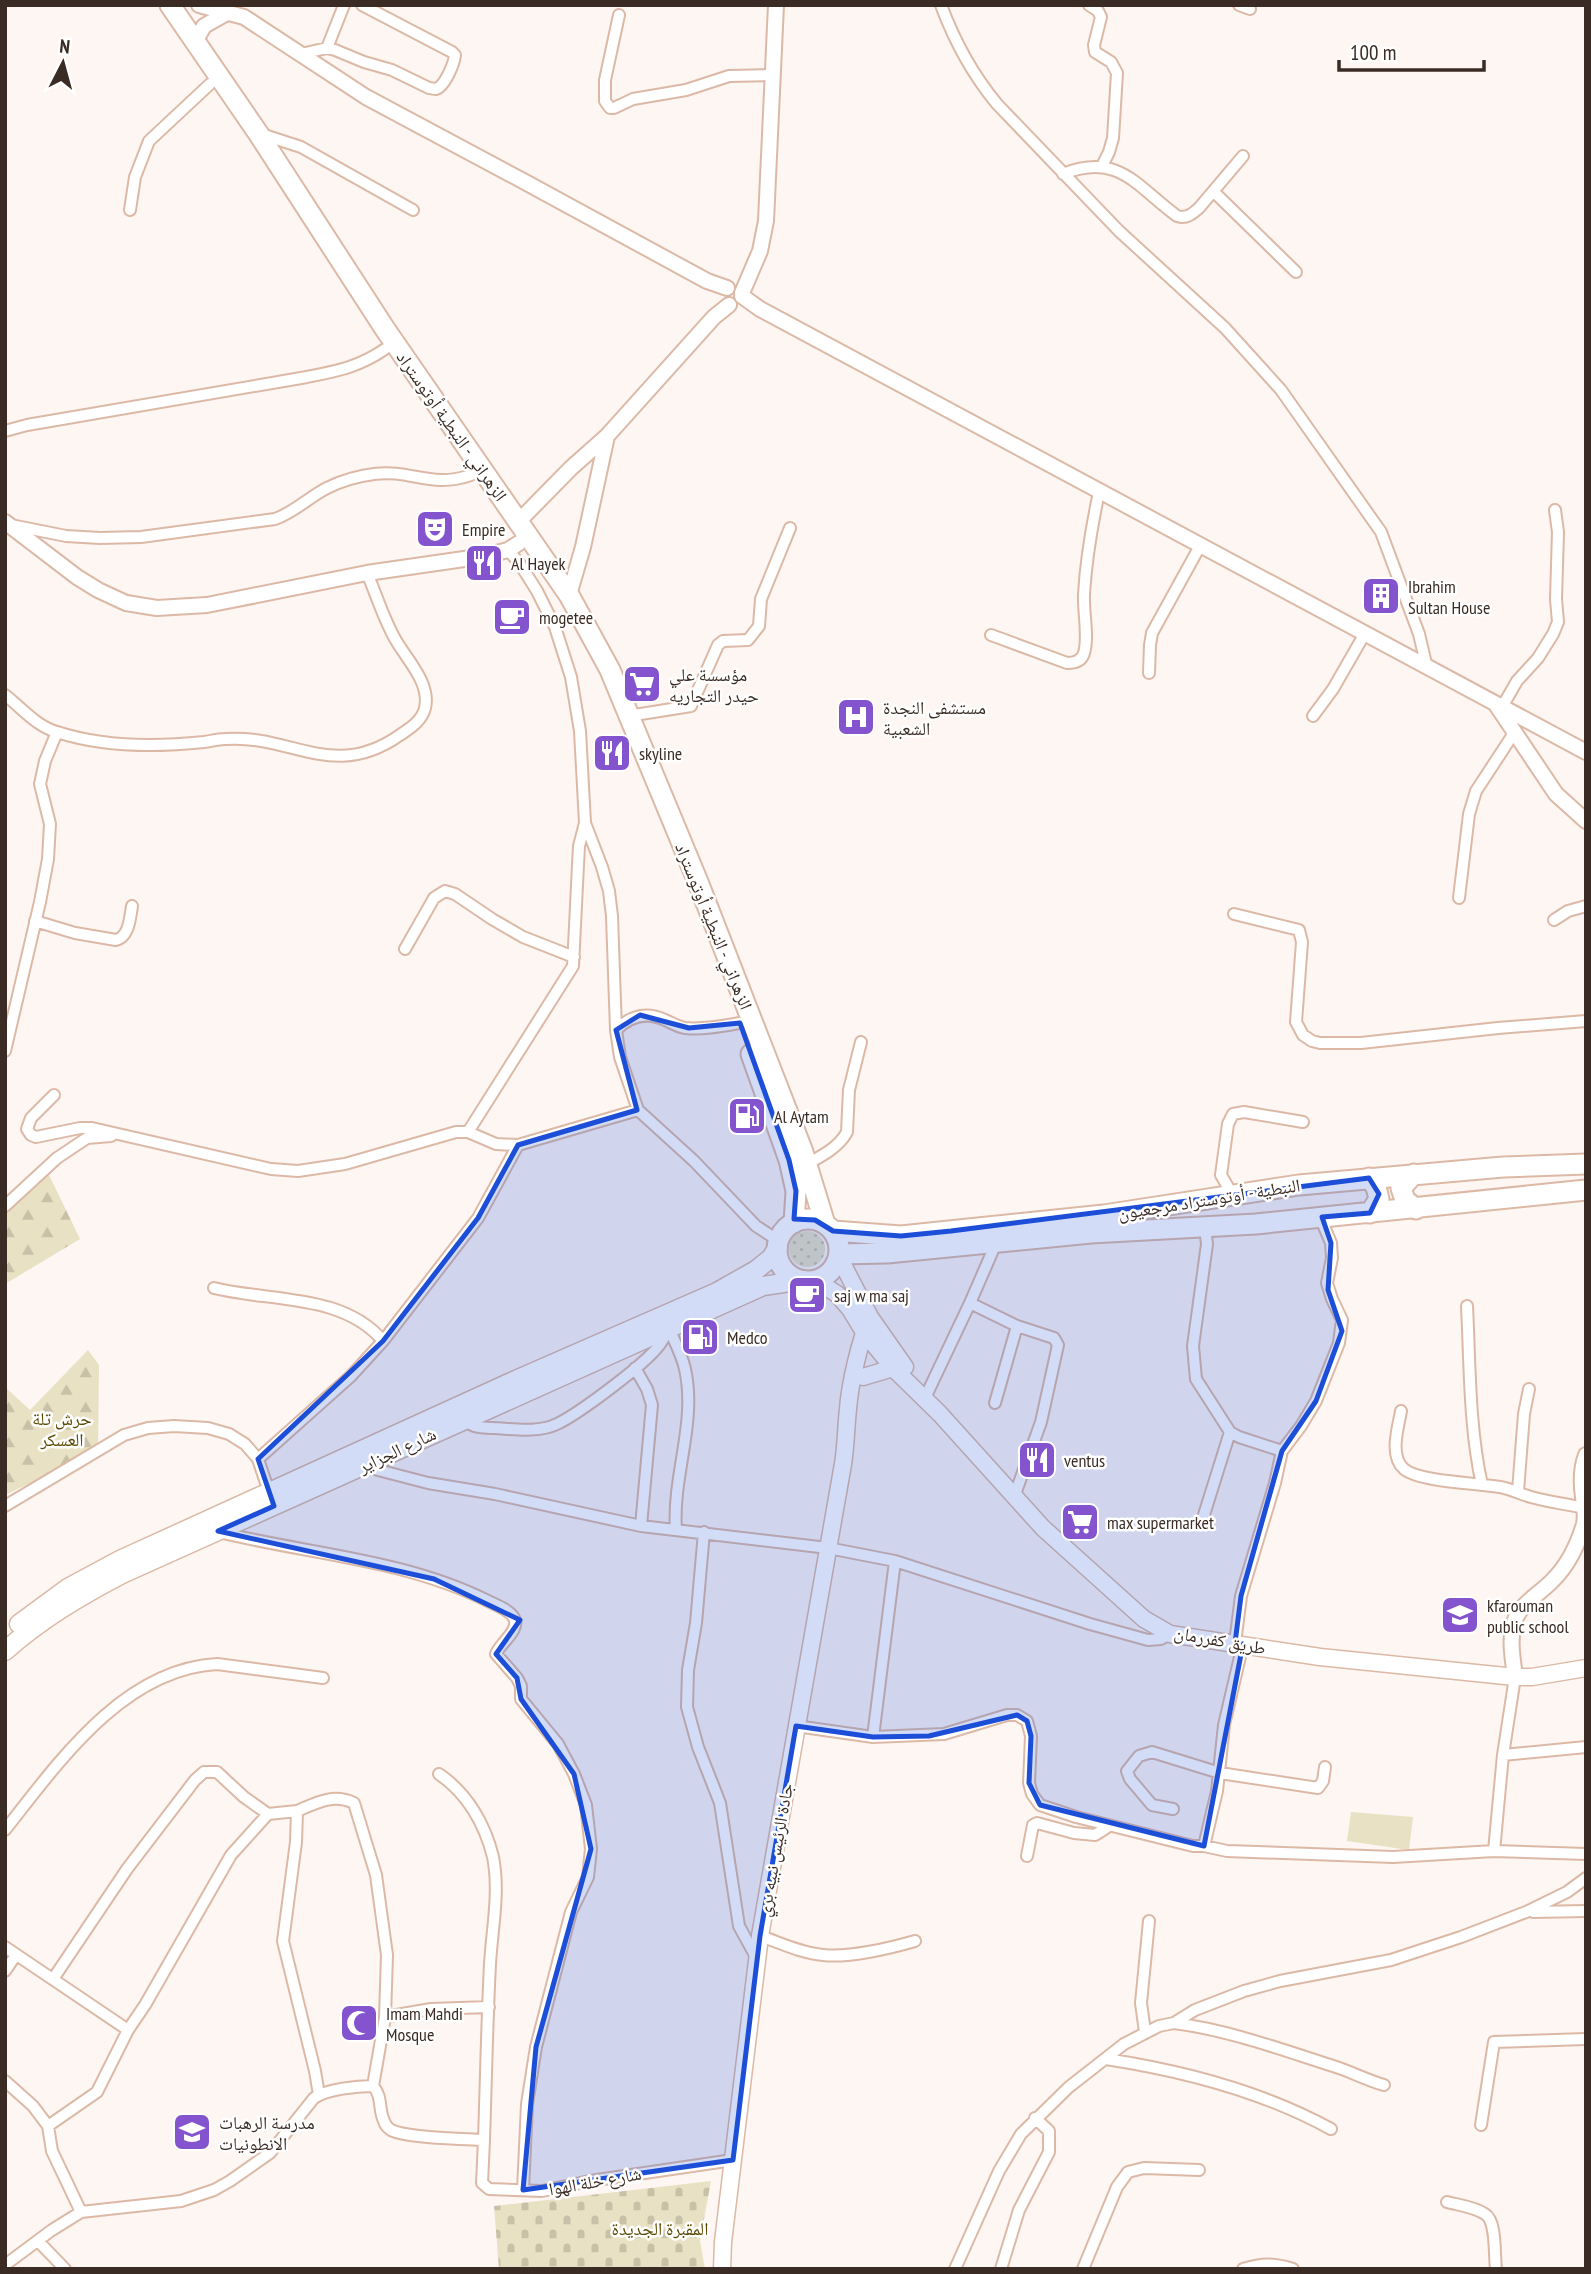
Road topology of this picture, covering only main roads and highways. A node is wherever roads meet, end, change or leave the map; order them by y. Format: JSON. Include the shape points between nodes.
{"nodes":[{"id":1,"x":170,"y":6,"type":"edge"},
{"id":2,"x":1586,"y":1164,"type":"edge"},
{"id":3,"x":1415,"y":1174,"type":"junction"},
{"id":4,"x":1369,"y":1178,"type":"junction"},
{"id":5,"x":1586,"y":1190,"type":"edge"},
{"id":6,"x":1416,"y":1209,"type":"junction"},
{"id":7,"x":1370,"y":1213,"type":"junction"},
{"id":8,"x":794,"y":1223,"type":"junction"},
{"id":9,"x":829,"y":1228,"type":"junction"},
{"id":10,"x":778,"y":1244,"type":"junction"},
{"id":11,"x":839,"y":1256,"type":"junction"},
{"id":12,"x":806,"y":1281,"type":"junction"},
{"id":13,"x":871,"y":1330,"type":"junction"},
{"id":14,"x":893,"y":1368,"type":"junction"},
{"id":15,"x":863,"y":1377,"type":"junction"},
{"id":16,"x":926,"y":1397,"type":"junction"},
{"id":17,"x":848,"y":1433,"type":"junction"},
{"id":18,"x":5,"y":1636,"type":"edge"},
{"id":19,"x":5,"y":1651,"type":"edge"},
{"id":20,"x":1586,"y":1668,"type":"edge"},
{"id":21,"x":722,"y":2269,"type":"edge"}],
"edges":[{"from":1,"to":8,"type":"highway","name":"الزهراني - النبطية أوتوستراد","via":[[210,84],[471,475],[513,547],[553,589],[613,701],[789,1160],[796,1191]]},
{"from":1,"to":9,"type":"highway","name":"الزهراني - النبطية أوتوستراد","via":[[569,595],[610,670],[698,882]]},
{"from":2,"to":3,"type":"highway","name":"النبطية - أوتوستراد مرجعيون"},
{"from":3,"to":4,"type":"highway","name":"النبطية - أوتوستراد مرجعيون"},
{"from":3,"to":6,"type":"highway","via":[[1401,1188],[1405,1200]]},
{"from":4,"to":7,"type":"highway","via":[[1379,1199]]},
{"from":4,"to":9,"type":"highway","name":"النبطية - أوتوستراد مرجعيون","via":[[1104,1215],[901,1236]]},
{"from":5,"to":6,"type":"highway","name":"النبطية - أوتوستراد مرجعيون"},
{"from":6,"to":7,"type":"highway","name":"النبطية - أوتوستراد مرجعيون"},
{"from":7,"to":11,"type":"highway","name":"النبطية - أوتوستراد مرجعيون"},
{"from":8,"to":9,"type":"highway","via":[[815,1220]]},
{"from":8,"to":10,"type":"highway"},
{"from":9,"to":11,"type":"highway"},
{"from":10,"to":12,"type":"highway","via":[[784,1269]]},
{"from":10,"to":18,"type":"main road","name":"شارع الجزاير","via":[[771,1258],[756,1270],[717,1292],[120,1560],[68,1588]]},
{"from":11,"to":12,"type":"highway","via":[[822,1278]]},
{"from":11,"to":13,"type":"main road"},
{"from":12,"to":13,"type":"main road","via":[[837,1294]]},
{"from":12,"to":19,"type":"main road","name":"شارع الجزاير","via":[[762,1286],[218,1531],[95,1588],[35,1625]]},
{"from":13,"to":14,"type":"main road"},
{"from":13,"to":15,"type":"main road"},
{"from":13,"to":16,"type":"main road"},
{"from":13,"to":17,"type":"main road","via":[[848,1407]]},
{"from":14,"to":15,"type":"main road"},
{"from":14,"to":16,"type":"main road"},
{"from":15,"to":17,"type":"main road"},
{"from":16,"to":20,"type":"main road","name":"طريق كفررمان","via":[[1043,1528],[1144,1619],[1170,1634],[1320,1657],[1515,1677]]},
{"from":17,"to":21,"type":"main road","name":"جادة الرئيس نبيه بري","via":[[760,1936]]}]}
